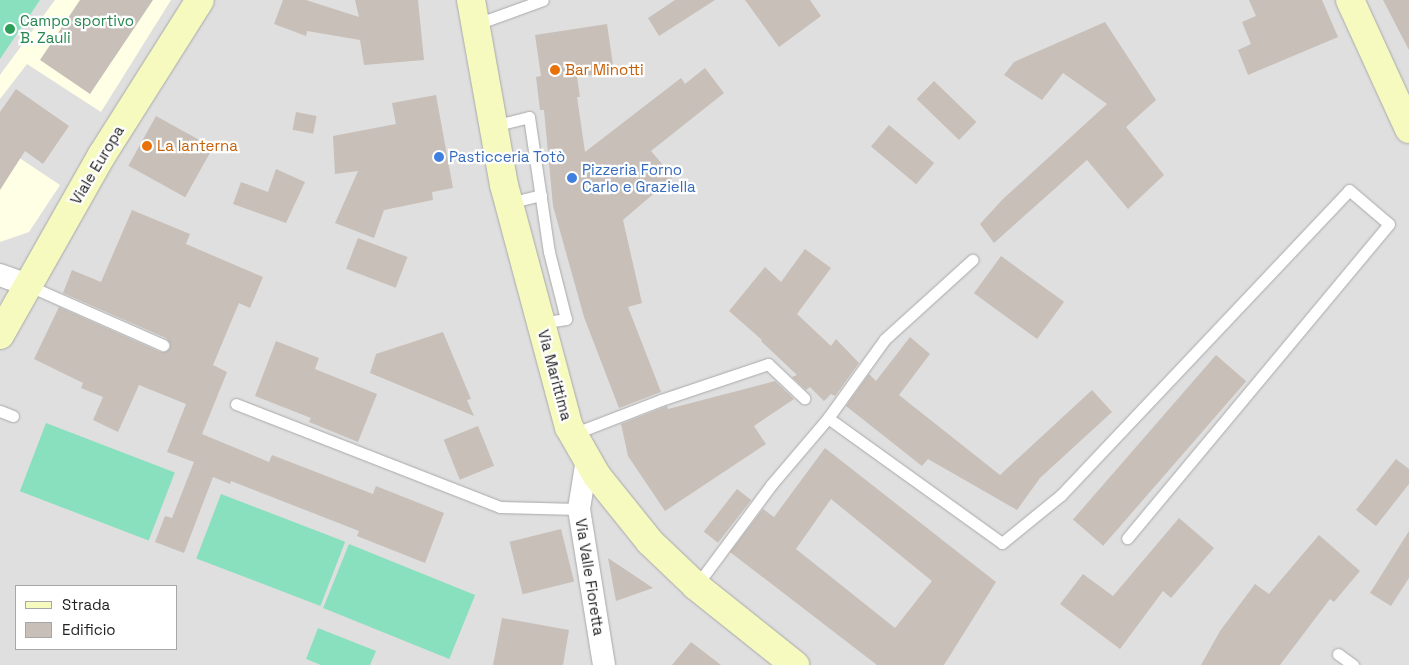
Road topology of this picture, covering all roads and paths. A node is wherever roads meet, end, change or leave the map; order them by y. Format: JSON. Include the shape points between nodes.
{"nodes":[{"id":1,"x":200,"y":0,"type":"edge"},
{"id":2,"x":543,"y":0,"type":"edge"},
{"id":3,"x":1350,"y":0,"type":"edge"},
{"id":4,"x":472,"y":12,"type":"edge"},
{"id":5,"x":493,"y":126,"type":"junction"},
{"id":6,"x":1409,"y":130,"type":"edge"},
{"id":7,"x":541,"y":195,"type":"junction"},
{"id":8,"x":509,"y":203,"type":"junction"},
{"id":9,"x":537,"y":256,"type":"junction"},
{"id":10,"x":972,"y":260,"type":"dead end"},
{"id":11,"x":0,"y":275,"type":"edge"},
{"id":12,"x":27,"y":284,"type":"junction"},
{"id":13,"x":0,"y":335,"type":"edge"},
{"id":14,"x":163,"y":345,"type":"dead end"},
{"id":15,"x":804,"y":398,"type":"dead end"},
{"id":16,"x":236,"y":404,"type":"dead end"},
{"id":17,"x":0,"y":412,"type":"edge"},
{"id":18,"x":13,"y":416,"type":"dead end"},
{"id":19,"x":828,"y":418,"type":"junction"},
{"id":20,"x":573,"y":434,"type":"junction"},
{"id":21,"x":587,"y":460,"type":"junction"},
{"id":22,"x":579,"y":509,"type":"junction"},
{"id":23,"x":1127,"y":538,"type":"dead end"},
{"id":24,"x":696,"y":586,"type":"junction"},
{"id":25,"x":1338,"y":654,"type":"dead end"},
{"id":26,"x":604,"y":665,"type":"edge"},
{"id":27,"x":795,"y":665,"type":"edge"},
{"id":28,"x":1353,"y":665,"type":"edge"}],
"edges":[{"from":1,"to":12,"type":"main road","name":"Viale Europa","via":[[102,155]]},
{"from":2,"to":4,"type":"lane"},
{"from":3,"to":6,"type":"main road"},
{"from":4,"to":5,"type":"main road","name":"Via Marittima"},
{"from":5,"to":7,"type":"lane","via":[[529,118]]},
{"from":5,"to":8,"type":"main road","name":"Via Marittima"},
{"from":7,"to":8,"type":"lane"},
{"from":7,"to":9,"type":"lane"},
{"from":8,"to":9,"type":"main road","name":"Via Marittima"},
{"from":9,"to":20,"type":"main road","name":"Via Marittima","via":[[541,322]]},
{"from":10,"to":19,"type":"lane","via":[[885,338]]},
{"from":11,"to":12,"type":"street"},
{"from":12,"to":13,"type":"main road","name":"Viale Europa"},
{"from":12,"to":14,"type":"lane"},
{"from":15,"to":20,"type":"lane","via":[[768,364]]},
{"from":16,"to":22,"type":"lane","via":[[500,507]]},
{"from":17,"to":18,"type":"lane"},
{"from":19,"to":23,"type":"lane","via":[[1002,543],[1061,495],[1349,190],[1389,224]]},
{"from":19,"to":24,"type":"lane","via":[[771,485]]},
{"from":20,"to":21,"type":"main road","name":"Via Marittima"},
{"from":21,"to":22,"type":"street","name":"Via Valle Fioretta"},
{"from":21,"to":24,"type":"main road","name":"Via Marittima","via":[[629,518]]},
{"from":22,"to":26,"type":"street","name":"Via Valle Fioretta"},
{"from":24,"to":27,"type":"main road","name":"Via Marittima"},
{"from":25,"to":28,"type":"lane"}]}
